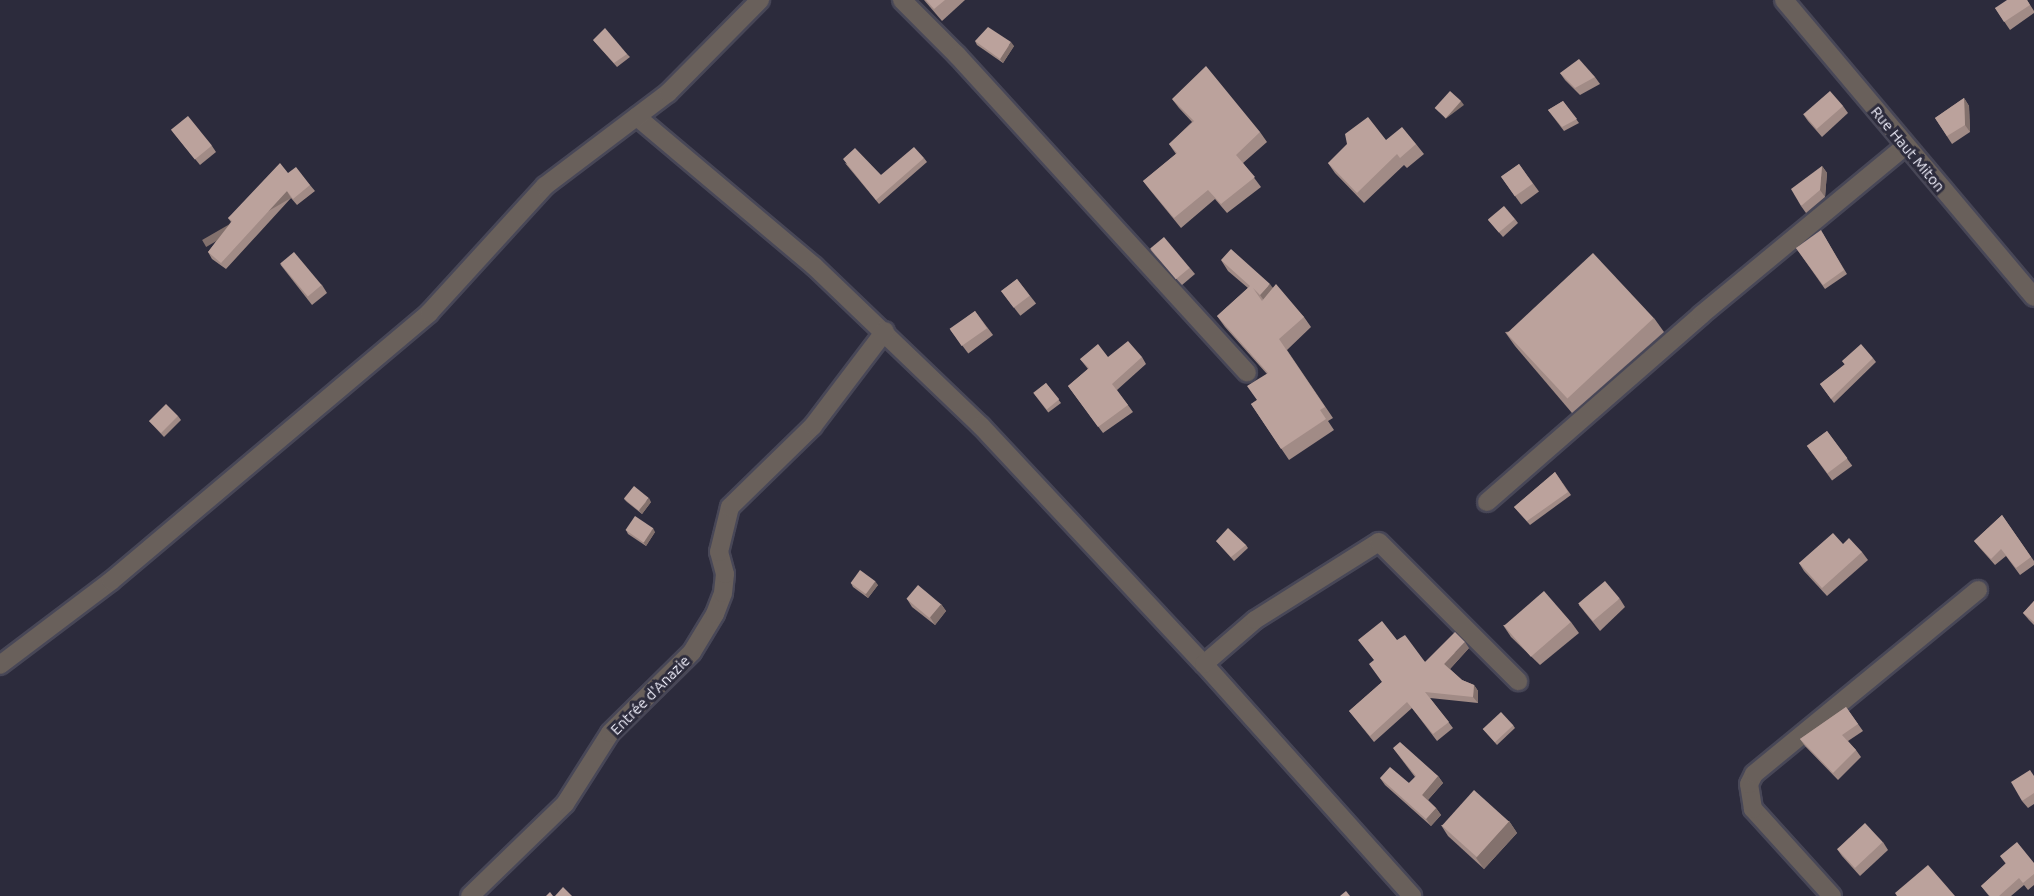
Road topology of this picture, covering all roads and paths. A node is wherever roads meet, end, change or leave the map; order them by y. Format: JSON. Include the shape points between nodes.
{"nodes":[{"id":1,"x":760,"y":0,"type":"edge"},
{"id":2,"x":902,"y":0,"type":"edge"},
{"id":3,"x":1784,"y":0,"type":"edge"},
{"id":4,"x":637,"y":117,"type":"junction"},
{"id":5,"x":1905,"y":146,"type":"junction"},
{"id":6,"x":2034,"y":297,"type":"edge"},
{"id":7,"x":885,"y":331,"type":"junction"},
{"id":8,"x":1247,"y":374,"type":"dead end"},
{"id":9,"x":1487,"y":502,"type":"dead end"},
{"id":10,"x":1978,"y":590,"type":"dead end"},
{"id":11,"x":0,"y":664,"type":"edge"},
{"id":12,"x":1204,"y":664,"type":"junction"},
{"id":13,"x":1518,"y":681,"type":"dead end"},
{"id":14,"x":470,"y":896,"type":"edge"},
{"id":15,"x":1412,"y":896,"type":"edge"},
{"id":16,"x":1832,"y":896,"type":"edge"}],
"edges":[{"from":1,"to":4,"type":"street","via":[[668,93]]},
{"from":2,"to":8,"type":"street","via":[[957,55]]},
{"from":3,"to":5,"type":"street","name":"Rue Haut Miton"},
{"from":4,"to":7,"type":"street","via":[[704,169]]},
{"from":4,"to":11,"type":"street","via":[[545,186],[429,313],[111,581]]},
{"from":5,"to":6,"type":"street","name":"Rue Haut Miton"},
{"from":5,"to":9,"type":"street","via":[[1701,315]]},
{"from":7,"to":12,"type":"street","via":[[981,426]]},
{"from":7,"to":14,"type":"street","name":"Entrée d'Anazie","via":[[813,426],[730,507],[719,552],[725,574],[723,593],[716,614],[692,652],[610,733],[558,812]]},
{"from":10,"to":16,"type":"street","via":[[1754,774],[1749,784],[1753,809]]},
{"from":12,"to":13,"type":"street","via":[[1255,620],[1379,542]]},
{"from":12,"to":15,"type":"street"}]}
